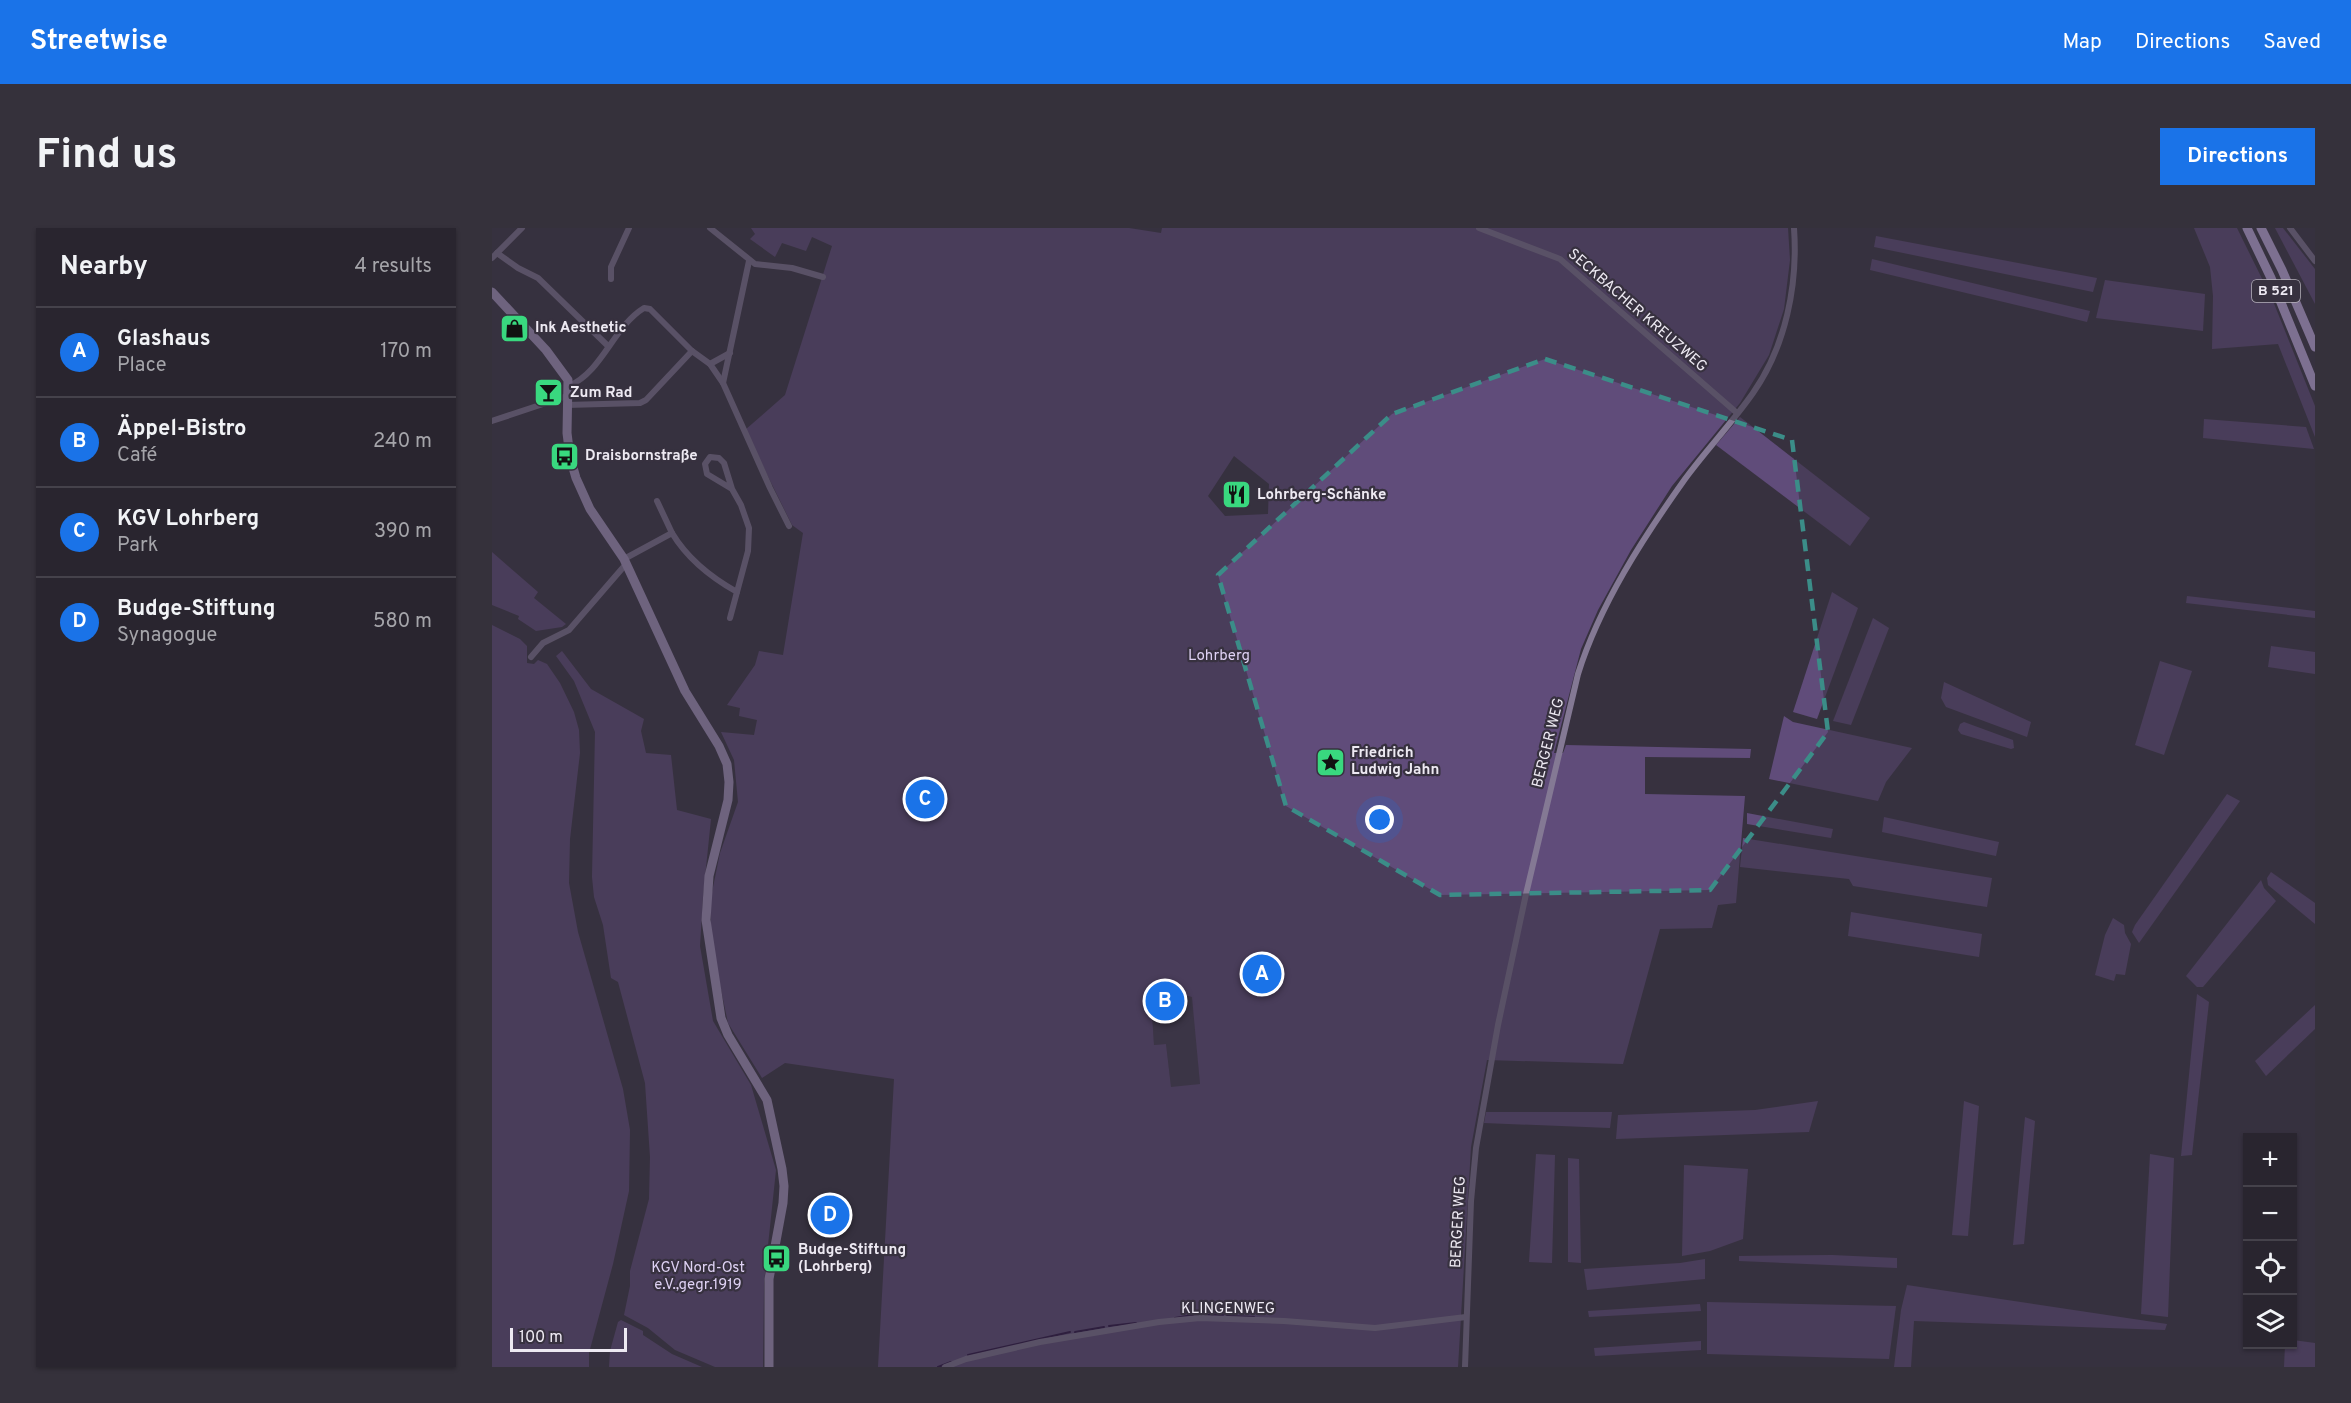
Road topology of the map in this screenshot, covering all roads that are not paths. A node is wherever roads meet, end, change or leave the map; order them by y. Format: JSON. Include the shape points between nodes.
{"nodes":[{"id":1,"x":522,"y":228,"type":"edge"},
{"id":2,"x":630,"y":228,"type":"edge"},
{"id":3,"x":710,"y":228,"type":"edge"},
{"id":4,"x":1479,"y":228,"type":"edge"},
{"id":5,"x":1794,"y":228,"type":"edge"},
{"id":6,"x":2247,"y":228,"type":"edge"},
{"id":7,"x":2262,"y":228,"type":"edge"},
{"id":8,"x":2290,"y":228,"type":"edge"},
{"id":9,"x":494,"y":256,"type":"edge"},
{"id":10,"x":749,"y":261,"type":"junction"},
{"id":11,"x":2315,"y":261,"type":"edge"},
{"id":12,"x":823,"y":277,"type":"dead end"},
{"id":13,"x":610,"y":279,"type":"dead end"},
{"id":14,"x":492,"y":292,"type":"edge"},
{"id":15,"x":608,"y":346,"type":"junction"},
{"id":16,"x":2315,"y":347,"type":"edge"},
{"id":17,"x":692,"y":351,"type":"junction"},
{"id":18,"x":730,"y":353,"type":"junction"},
{"id":19,"x":711,"y":364,"type":"junction"},
{"id":20,"x":723,"y":383,"type":"junction"},
{"id":21,"x":2315,"y":386,"type":"edge"},
{"id":22,"x":568,"y":395,"type":"junction"},
{"id":23,"x":1737,"y":413,"type":"junction"},
{"id":24,"x":492,"y":421,"type":"edge"},
{"id":25,"x":732,"y":489,"type":"junction"},
{"id":26,"x":657,"y":501,"type":"dead end"},
{"id":27,"x":789,"y":526,"type":"dead end"},
{"id":28,"x":672,"y":533,"type":"junction"},
{"id":29,"x":625,"y":561,"type":"junction"},
{"id":30,"x":737,"y":592,"type":"junction"},
{"id":31,"x":730,"y":618,"type":"dead end"},
{"id":32,"x":531,"y":657,"type":"dead end"},
{"id":33,"x":1467,"y":1317,"type":"junction"},
{"id":34,"x":769,"y":1367,"type":"edge"},
{"id":35,"x":945,"y":1367,"type":"edge"},
{"id":36,"x":1465,"y":1367,"type":"edge"}],
"edges":[{"from":1,"to":9,"type":"street"},
{"from":2,"to":13,"type":"street"},
{"from":3,"to":10,"type":"street"},
{"from":4,"to":23,"type":"street","name":"SECKBACHER KREUZWEG","via":[[1560,259]]},
{"from":5,"to":23,"type":"street","name":"BERGER WEG","via":[[1796,257],[1788,310],[1773,358],[1754,393]]},
{"from":6,"to":21,"type":"main road","number":"B 521"},
{"from":7,"to":16,"type":"main road","number":"B 521"},
{"from":8,"to":11,"type":"street"},
{"from":9,"to":15,"type":"street","via":[[538,278]]},
{"from":10,"to":12,"type":"street"},
{"from":10,"to":18,"type":"street"},
{"from":14,"to":22,"type":"main road","via":[[546,350],[568,380]]},
{"from":15,"to":17,"type":"street","via":[[638,312],[647,308]]},
{"from":15,"to":22,"type":"street"},
{"from":17,"to":19,"type":"street"},
{"from":17,"to":22,"type":"street","via":[[640,403]]},
{"from":18,"to":19,"type":"street"},
{"from":18,"to":20,"type":"street"},
{"from":19,"to":20,"type":"street"},
{"from":20,"to":27,"type":"street"},
{"from":22,"to":24,"type":"street"},
{"from":22,"to":29,"type":"main road","via":[[568,446],[576,478],[590,508]]},
{"from":23,"to":33,"type":"street","name":"BERGER WEG","via":[[1686,478],[1636,553],[1590,641],[1578,674],[1498,1025],[1476,1148]]},
{"from":25,"to":25,"type":"street","via":[[724,463],[710,457],[705,464],[707,474]]},
{"from":25,"to":30,"type":"street","via":[[741,505],[749,536]]},
{"from":26,"to":28,"type":"street"},
{"from":28,"to":29,"type":"street"},
{"from":28,"to":30,"type":"street","via":[[691,557]]},
{"from":29,"to":32,"type":"street","via":[[569,630],[543,643]]},
{"from":29,"to":34,"type":"main road","via":[[685,691],[726,764],[728,800],[709,876],[706,920],[721,1018],[767,1100],[782,1169],[784,1192],[769,1279]]},
{"from":30,"to":31,"type":"street"},
{"from":33,"to":35,"type":"street","name":"KLINGENWEG","via":[[1375,1328],[1200,1318],[1040,1342]]},
{"from":33,"to":36,"type":"street"}]}
